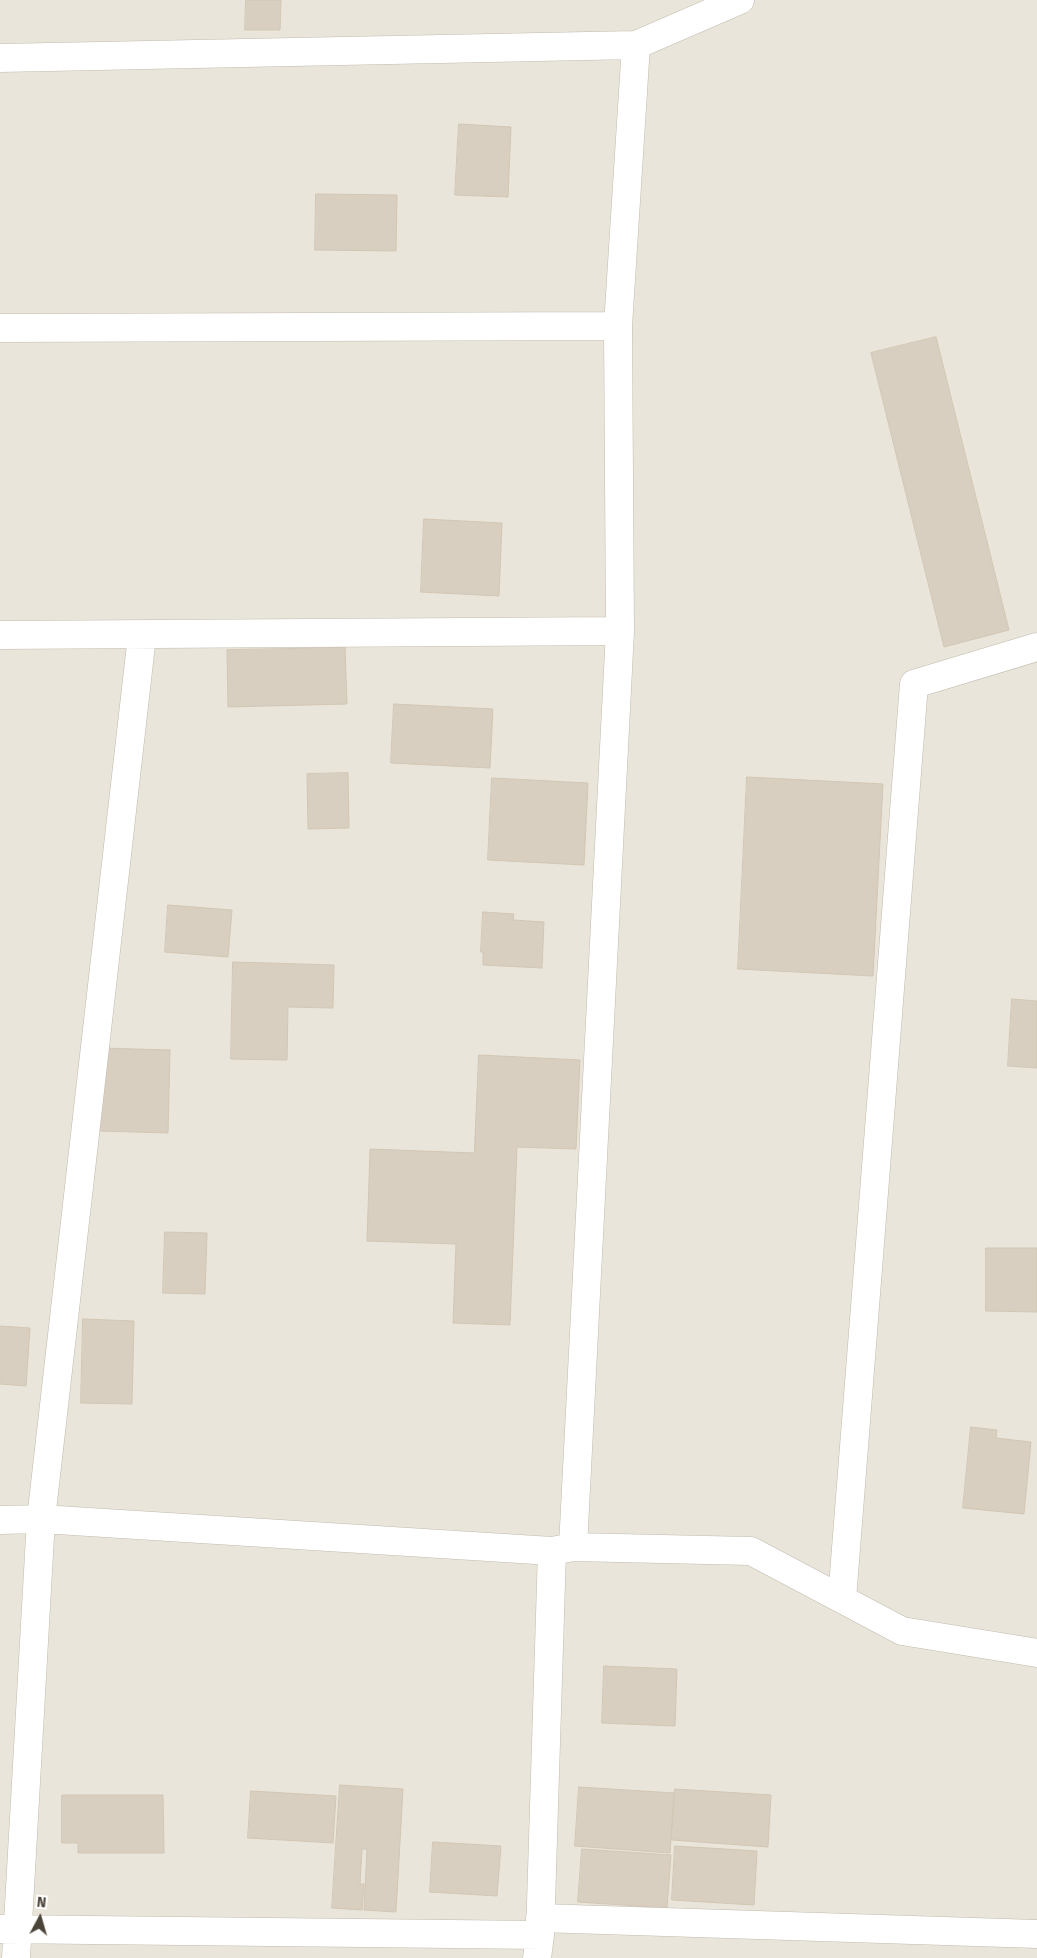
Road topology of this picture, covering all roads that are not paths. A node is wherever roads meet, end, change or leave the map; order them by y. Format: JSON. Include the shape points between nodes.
{"nodes":[{"id":1,"x":740,"y":0,"type":"edge"},
{"id":2,"x":636,"y":46,"type":"junction"},
{"id":3,"x":0,"y":58,"type":"edge"},
{"id":4,"x":618,"y":326,"type":"junction"},
{"id":5,"x":0,"y":328,"type":"edge"},
{"id":6,"x":620,"y":631,"type":"junction"},
{"id":7,"x":0,"y":635,"type":"edge"},
{"id":8,"x":142,"y":636,"type":"junction"},
{"id":9,"x":1037,"y":647,"type":"edge"},
{"id":10,"x":41,"y":1519,"type":"junction"},
{"id":11,"x":0,"y":1520,"type":"edge"},
{"id":12,"x":562,"y":1549,"type":"junction"},
{"id":13,"x":842,"y":1599,"type":"junction"},
{"id":14,"x":1037,"y":1653,"type":"edge"},
{"id":15,"x":8,"y":1929,"type":"edge"},
{"id":16,"x":1037,"y":1934,"type":"edge"},
{"id":17,"x":539,"y":1937,"type":"edge"},
{"id":18,"x":16,"y":1958,"type":"edge"}],
"edges":[{"from":1,"to":2,"type":"street"},
{"from":2,"to":3,"type":"street"},
{"from":2,"to":4,"type":"street"},
{"from":4,"to":5,"type":"street"},
{"from":4,"to":6,"type":"street"},
{"from":6,"to":8,"type":"street"},
{"from":6,"to":12,"type":"street"},
{"from":7,"to":8,"type":"street"},
{"from":8,"to":10,"type":"street"},
{"from":9,"to":13,"type":"street","via":[[914,684]]},
{"from":10,"to":11,"type":"street"},
{"from":10,"to":12,"type":"street"},
{"from":10,"to":15,"type":"street"},
{"from":12,"to":13,"type":"street","via":[[751,1551]]},
{"from":12,"to":17,"type":"street"},
{"from":13,"to":14,"type":"street","via":[[902,1631]]},
{"from":15,"to":17,"type":"street"},
{"from":15,"to":18,"type":"street"},
{"from":16,"to":17,"type":"street"}]}
